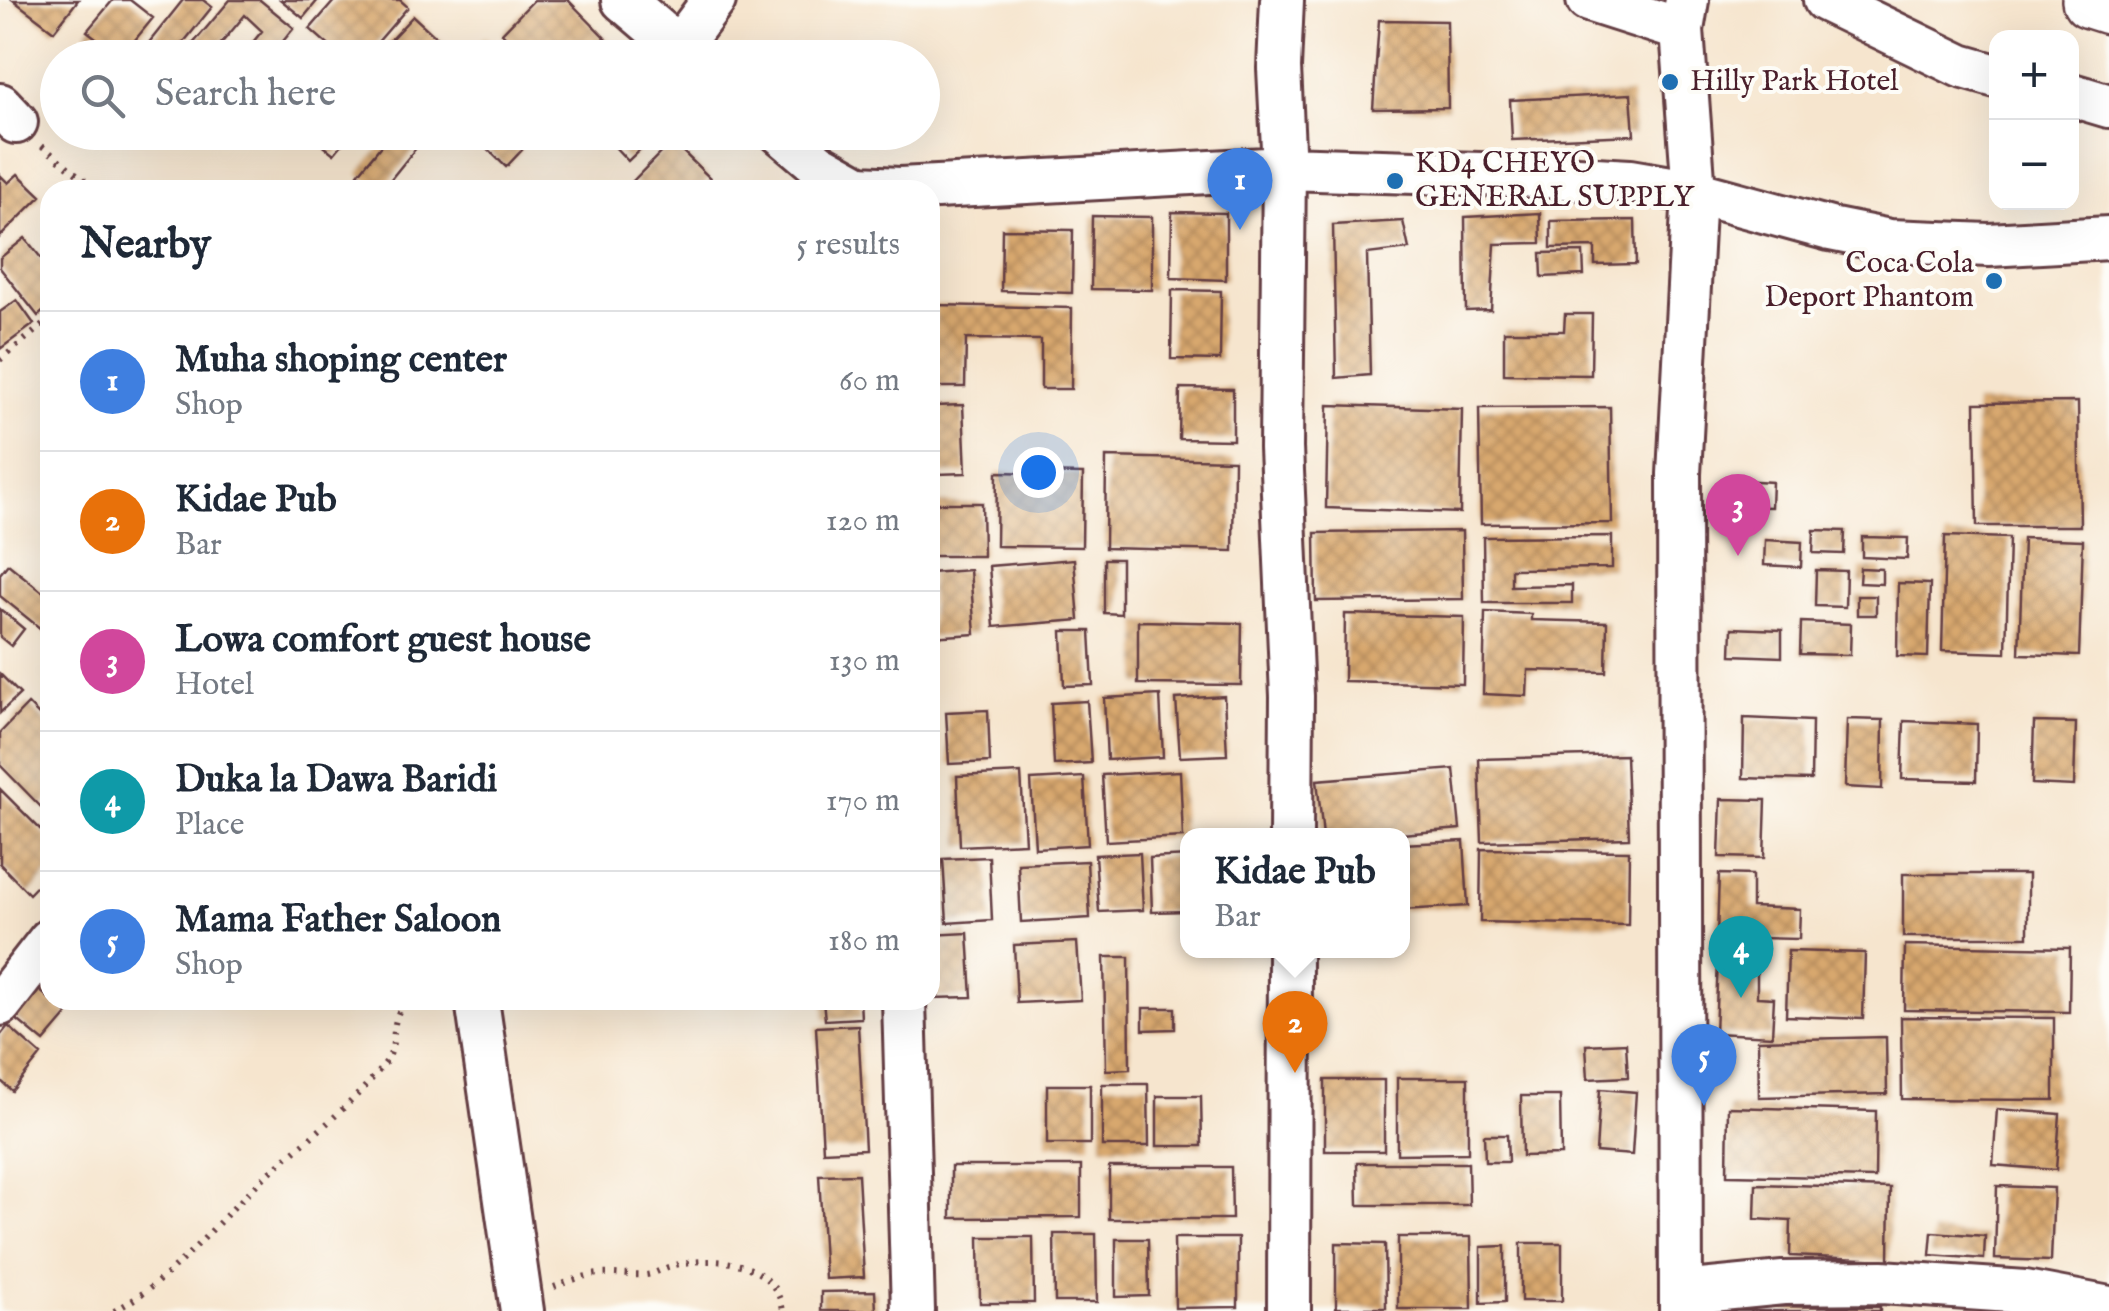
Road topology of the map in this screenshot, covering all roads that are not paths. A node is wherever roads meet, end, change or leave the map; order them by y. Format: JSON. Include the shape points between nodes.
{"nodes":[{"id":1,"x":623,"y":0,"type":"edge"},
{"id":2,"x":714,"y":0,"type":"edge"},
{"id":3,"x":1282,"y":0,"type":"edge"},
{"id":4,"x":1588,"y":0,"type":"edge"},
{"id":5,"x":1825,"y":0,"type":"edge"},
{"id":6,"x":2090,"y":0,"type":"edge"},
{"id":7,"x":2109,"y":6,"type":"edge"},
{"id":8,"x":1684,"y":15,"type":"edge"},
{"id":9,"x":671,"y":40,"type":"edge"},
{"id":10,"x":692,"y":40,"type":"edge"},
{"id":11,"x":1989,"y":74,"type":"edge"},
{"id":12,"x":2079,"y":97,"type":"edge"},
{"id":13,"x":2109,"y":106,"type":"edge"},
{"id":14,"x":801,"y":150,"type":"edge"},
{"id":15,"x":1284,"y":168,"type":"junction"},
{"id":16,"x":849,"y":180,"type":"edge"},
{"id":17,"x":940,"y":187,"type":"edge"},
{"id":18,"x":1694,"y":192,"type":"junction"},
{"id":19,"x":2109,"y":238,"type":"edge"},
{"id":20,"x":1291,"y":828,"type":"edge"},
{"id":21,"x":40,"y":953,"type":"edge"},
{"id":22,"x":1290,"y":958,"type":"edge"},
{"id":23,"x":0,"y":1004,"type":"edge"},
{"id":24,"x":478,"y":1010,"type":"edge"},
{"id":25,"x":904,"y":1010,"type":"edge"},
{"id":26,"x":1681,"y":1302,"type":"edge"},
{"id":27,"x":521,"y":1305,"type":"edge"},
{"id":28,"x":2109,"y":1308,"type":"edge"},
{"id":29,"x":913,"y":1311,"type":"edge"},
{"id":30,"x":1289,"y":1311,"type":"edge"}],
"edges":[{"from":1,"to":9,"type":"street"},
{"from":2,"to":10,"type":"street"},
{"from":3,"to":15,"type":"street"},
{"from":4,"to":8,"type":"street"},
{"from":5,"to":11,"type":"street"},
{"from":6,"to":7,"type":"highway"},
{"from":8,"to":18,"type":"street"},
{"from":12,"to":13,"type":"street"},
{"from":14,"to":16,"type":"street"},
{"from":15,"to":17,"type":"street"},
{"from":15,"to":18,"type":"street","via":[[1613,180]]},
{"from":15,"to":20,"type":"street","via":[[1281,448]]},
{"from":18,"to":19,"type":"street","via":[[1890,241],[1989,245]]},
{"from":18,"to":26,"type":"street","via":[[1679,474]]},
{"from":21,"to":23,"type":"street"},
{"from":22,"to":30,"type":"street"},
{"from":24,"to":27,"type":"street"},
{"from":25,"to":29,"type":"street"},
{"from":26,"to":28,"type":"street","via":[[1782,1283],[1882,1282],[2025,1292]]}]}
